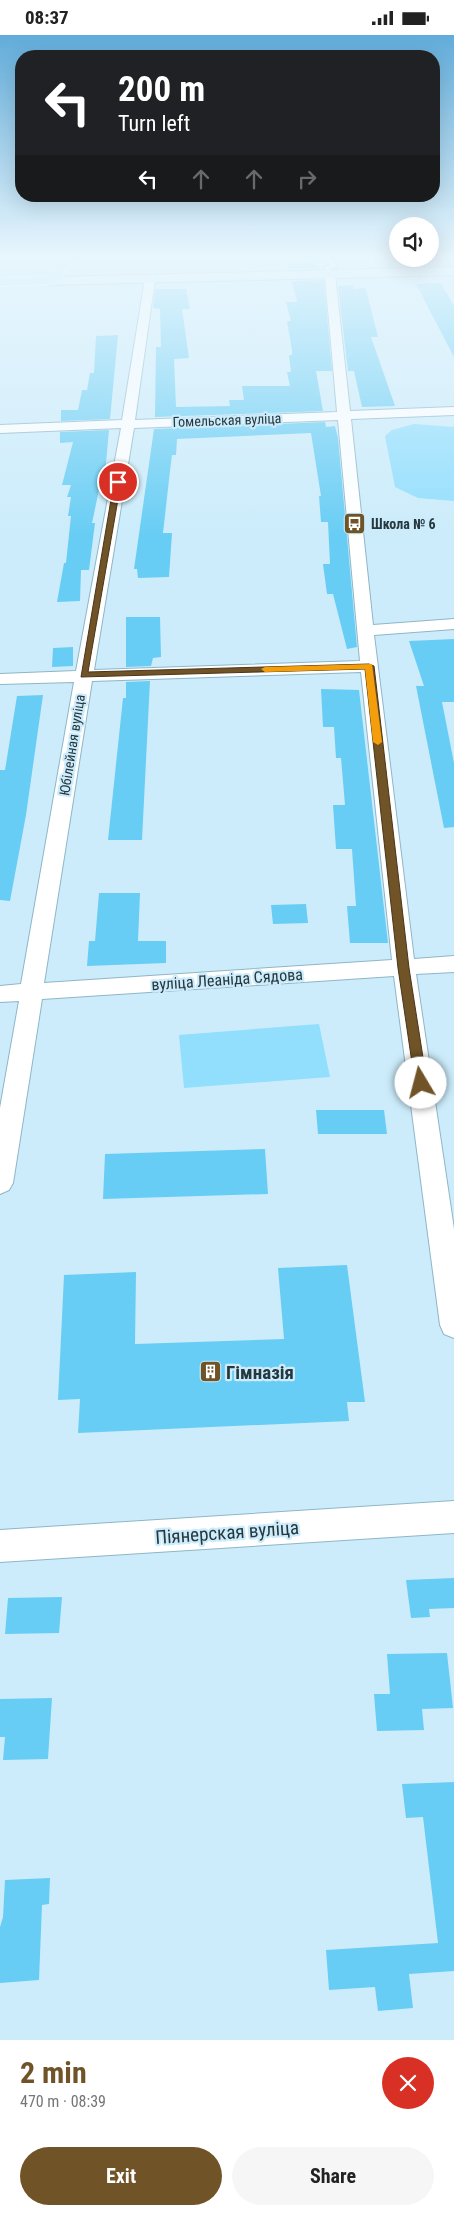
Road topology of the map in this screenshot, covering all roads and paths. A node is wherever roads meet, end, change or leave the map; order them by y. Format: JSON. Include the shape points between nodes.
{"nodes":[{"id":1,"x":139,"y":350,"type":"edge"},
{"id":2,"x":337,"y":350,"type":"edge"},
{"id":3,"x":454,"y":411,"type":"edge"},
{"id":4,"x":344,"y":415,"type":"junction"},
{"id":5,"x":128,"y":424,"type":"junction"},
{"id":6,"x":0,"y":429,"type":"edge"},
{"id":7,"x":454,"y":624,"type":"edge"},
{"id":8,"x":366,"y":631,"type":"junction"},
{"id":9,"x":369,"y":666,"type":"junction"},
{"id":10,"x":84,"y":675,"type":"junction"},
{"id":11,"x":0,"y":679,"type":"edge"},
{"id":12,"x":454,"y":964,"type":"edge"},
{"id":13,"x":404,"y":968,"type":"junction"},
{"id":14,"x":33,"y":992,"type":"junction"},
{"id":15,"x":0,"y":994,"type":"edge"},
{"id":16,"x":0,"y":1183,"type":"edge"},
{"id":17,"x":454,"y":1325,"type":"edge"},
{"id":18,"x":454,"y":1517,"type":"edge"},
{"id":19,"x":0,"y":1546,"type":"edge"}],
"edges":[{"from":1,"to":5,"type":"street","name":"Юбілейная вуліца"},
{"from":2,"to":4,"type":"street"},
{"from":3,"to":4,"type":"street","name":"Гомельская вуліца"},
{"from":4,"to":5,"type":"street","name":"Гомельская вуліца"},
{"from":4,"to":8,"type":"street"},
{"from":5,"to":6,"type":"street","name":"Гомельская вуліца"},
{"from":5,"to":10,"type":"street","name":"Юбілейная вуліца"},
{"from":7,"to":8,"type":"street"},
{"from":8,"to":9,"type":"street"},
{"from":9,"to":10,"type":"street"},
{"from":9,"to":13,"type":"street"},
{"from":10,"to":11,"type":"street"},
{"from":10,"to":14,"type":"street","name":"Юбілейная вуліца"},
{"from":12,"to":13,"type":"street","name":"вуліца Леаніда Сядова"},
{"from":13,"to":14,"type":"street","name":"вуліца Леаніда Сядова"},
{"from":13,"to":17,"type":"street"},
{"from":14,"to":15,"type":"street","name":"вуліца Леаніда Сядова"},
{"from":14,"to":16,"type":"street","name":"Юбілейная вуліца"},
{"from":18,"to":19,"type":"street","name":"Піянерская вуліца"}]}
